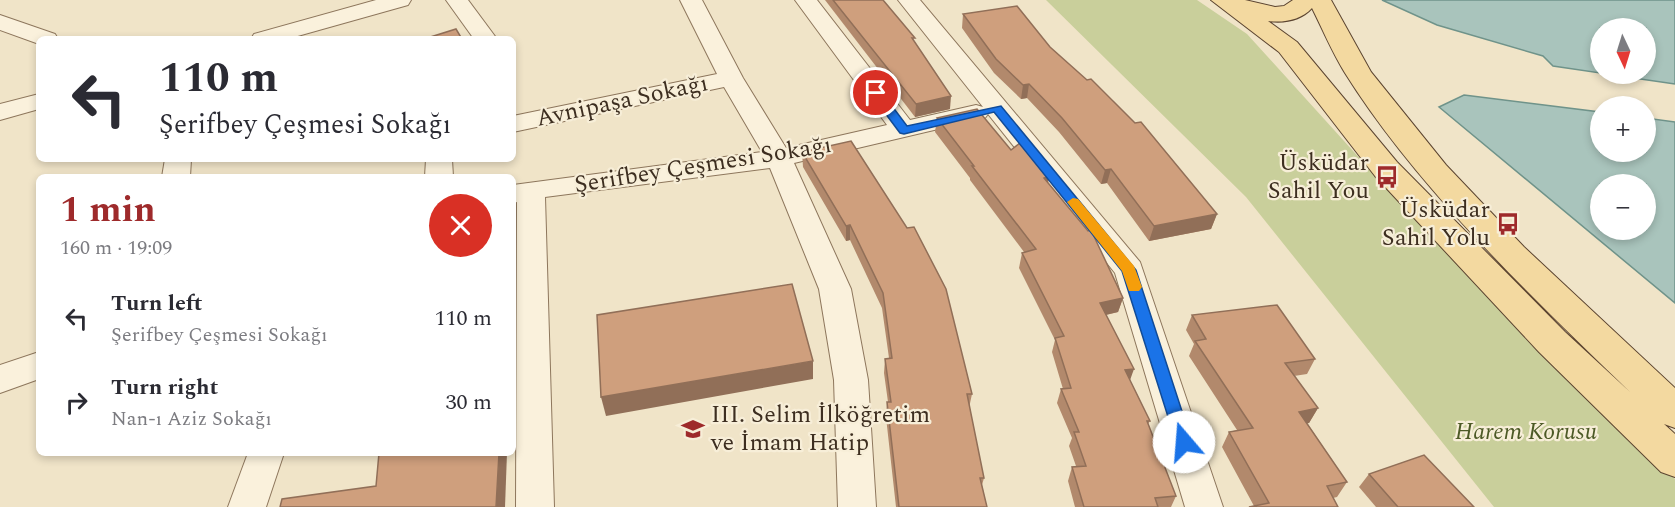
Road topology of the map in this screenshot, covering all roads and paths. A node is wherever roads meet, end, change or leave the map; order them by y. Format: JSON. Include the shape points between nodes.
{"nodes":[{"id":1,"x":400,"y":0,"type":"edge"},
{"id":2,"x":457,"y":0,"type":"edge"},
{"id":3,"x":691,"y":0,"type":"edge"},
{"id":4,"x":806,"y":0,"type":"edge"},
{"id":5,"x":909,"y":0,"type":"edge"},
{"id":6,"x":1223,"y":0,"type":"edge"},
{"id":7,"x":1228,"y":0,"type":"edge"},
{"id":8,"x":1306,"y":0,"type":"edge"},
{"id":9,"x":1319,"y":0,"type":"edge"},
{"id":10,"x":0,"y":22,"type":"edge"},
{"id":11,"x":39,"y":36,"type":"edge"},
{"id":12,"x":273,"y":36,"type":"edge"},
{"id":13,"x":484,"y":36,"type":"edge"},
{"id":14,"x":1343,"y":41,"type":"junction"},
{"id":15,"x":1288,"y":47,"type":"junction"},
{"id":16,"x":731,"y":78,"type":"junction"},
{"id":17,"x":36,"y":102,"type":"edge"},
{"id":18,"x":997,"y":108,"type":"junction"},
{"id":19,"x":0,"y":112,"type":"edge"},
{"id":20,"x":516,"y":121,"type":"edge"},
{"id":21,"x":904,"y":130,"type":"junction"},
{"id":22,"x":779,"y":158,"type":"junction"},
{"id":23,"x":522,"y":192,"type":"edge"},
{"id":24,"x":36,"y":366,"type":"edge"},
{"id":25,"x":0,"y":379,"type":"edge"},
{"id":26,"x":1675,"y":412,"type":"edge"},
{"id":27,"x":265,"y":456,"type":"edge"},
{"id":28,"x":1675,"y":460,"type":"edge"},
{"id":29,"x":247,"y":507,"type":"edge"},
{"id":30,"x":535,"y":507,"type":"edge"},
{"id":31,"x":857,"y":507,"type":"edge"},
{"id":32,"x":1204,"y":507,"type":"edge"}],
"edges":[{"from":1,"to":12,"type":"street"},
{"from":2,"to":13,"type":"street"},
{"from":3,"to":16,"type":"street"},
{"from":4,"to":21,"type":"street"},
{"from":5,"to":18,"type":"street"},
{"from":6,"to":15,"type":"main road"},
{"from":7,"to":8,"type":"main road","via":[[1256,12],[1282,15]]},
{"from":9,"to":14,"type":"main road"},
{"from":10,"to":11,"type":"street"},
{"from":14,"to":15,"type":"main road","via":[[1302,34],[1289,39]]},
{"from":14,"to":26,"type":"main road","via":[[1364,81],[1428,163],[1583,325]]},
{"from":15,"to":28,"type":"main road","via":[[1386,169],[1552,342]]},
{"from":16,"to":20,"type":"street","name":"Avnipaşa Sokağı"},
{"from":16,"to":22,"type":"street"},
{"from":17,"to":19,"type":"street"},
{"from":18,"to":21,"type":"street","name":"Şerifbey Çeşmesi Sokağı"},
{"from":18,"to":32,"type":"street","via":[[1129,270]]},
{"from":21,"to":22,"type":"street","name":"Şerifbey Çeşmesi Sokağı"},
{"from":22,"to":23,"type":"street","name":"Şerifbey Çeşmesi Sokağı"},
{"from":22,"to":31,"type":"street","via":[[835,289],[851,380]]},
{"from":23,"to":30,"type":"street"},
{"from":24,"to":25,"type":"street"},
{"from":27,"to":29,"type":"street"}]}
